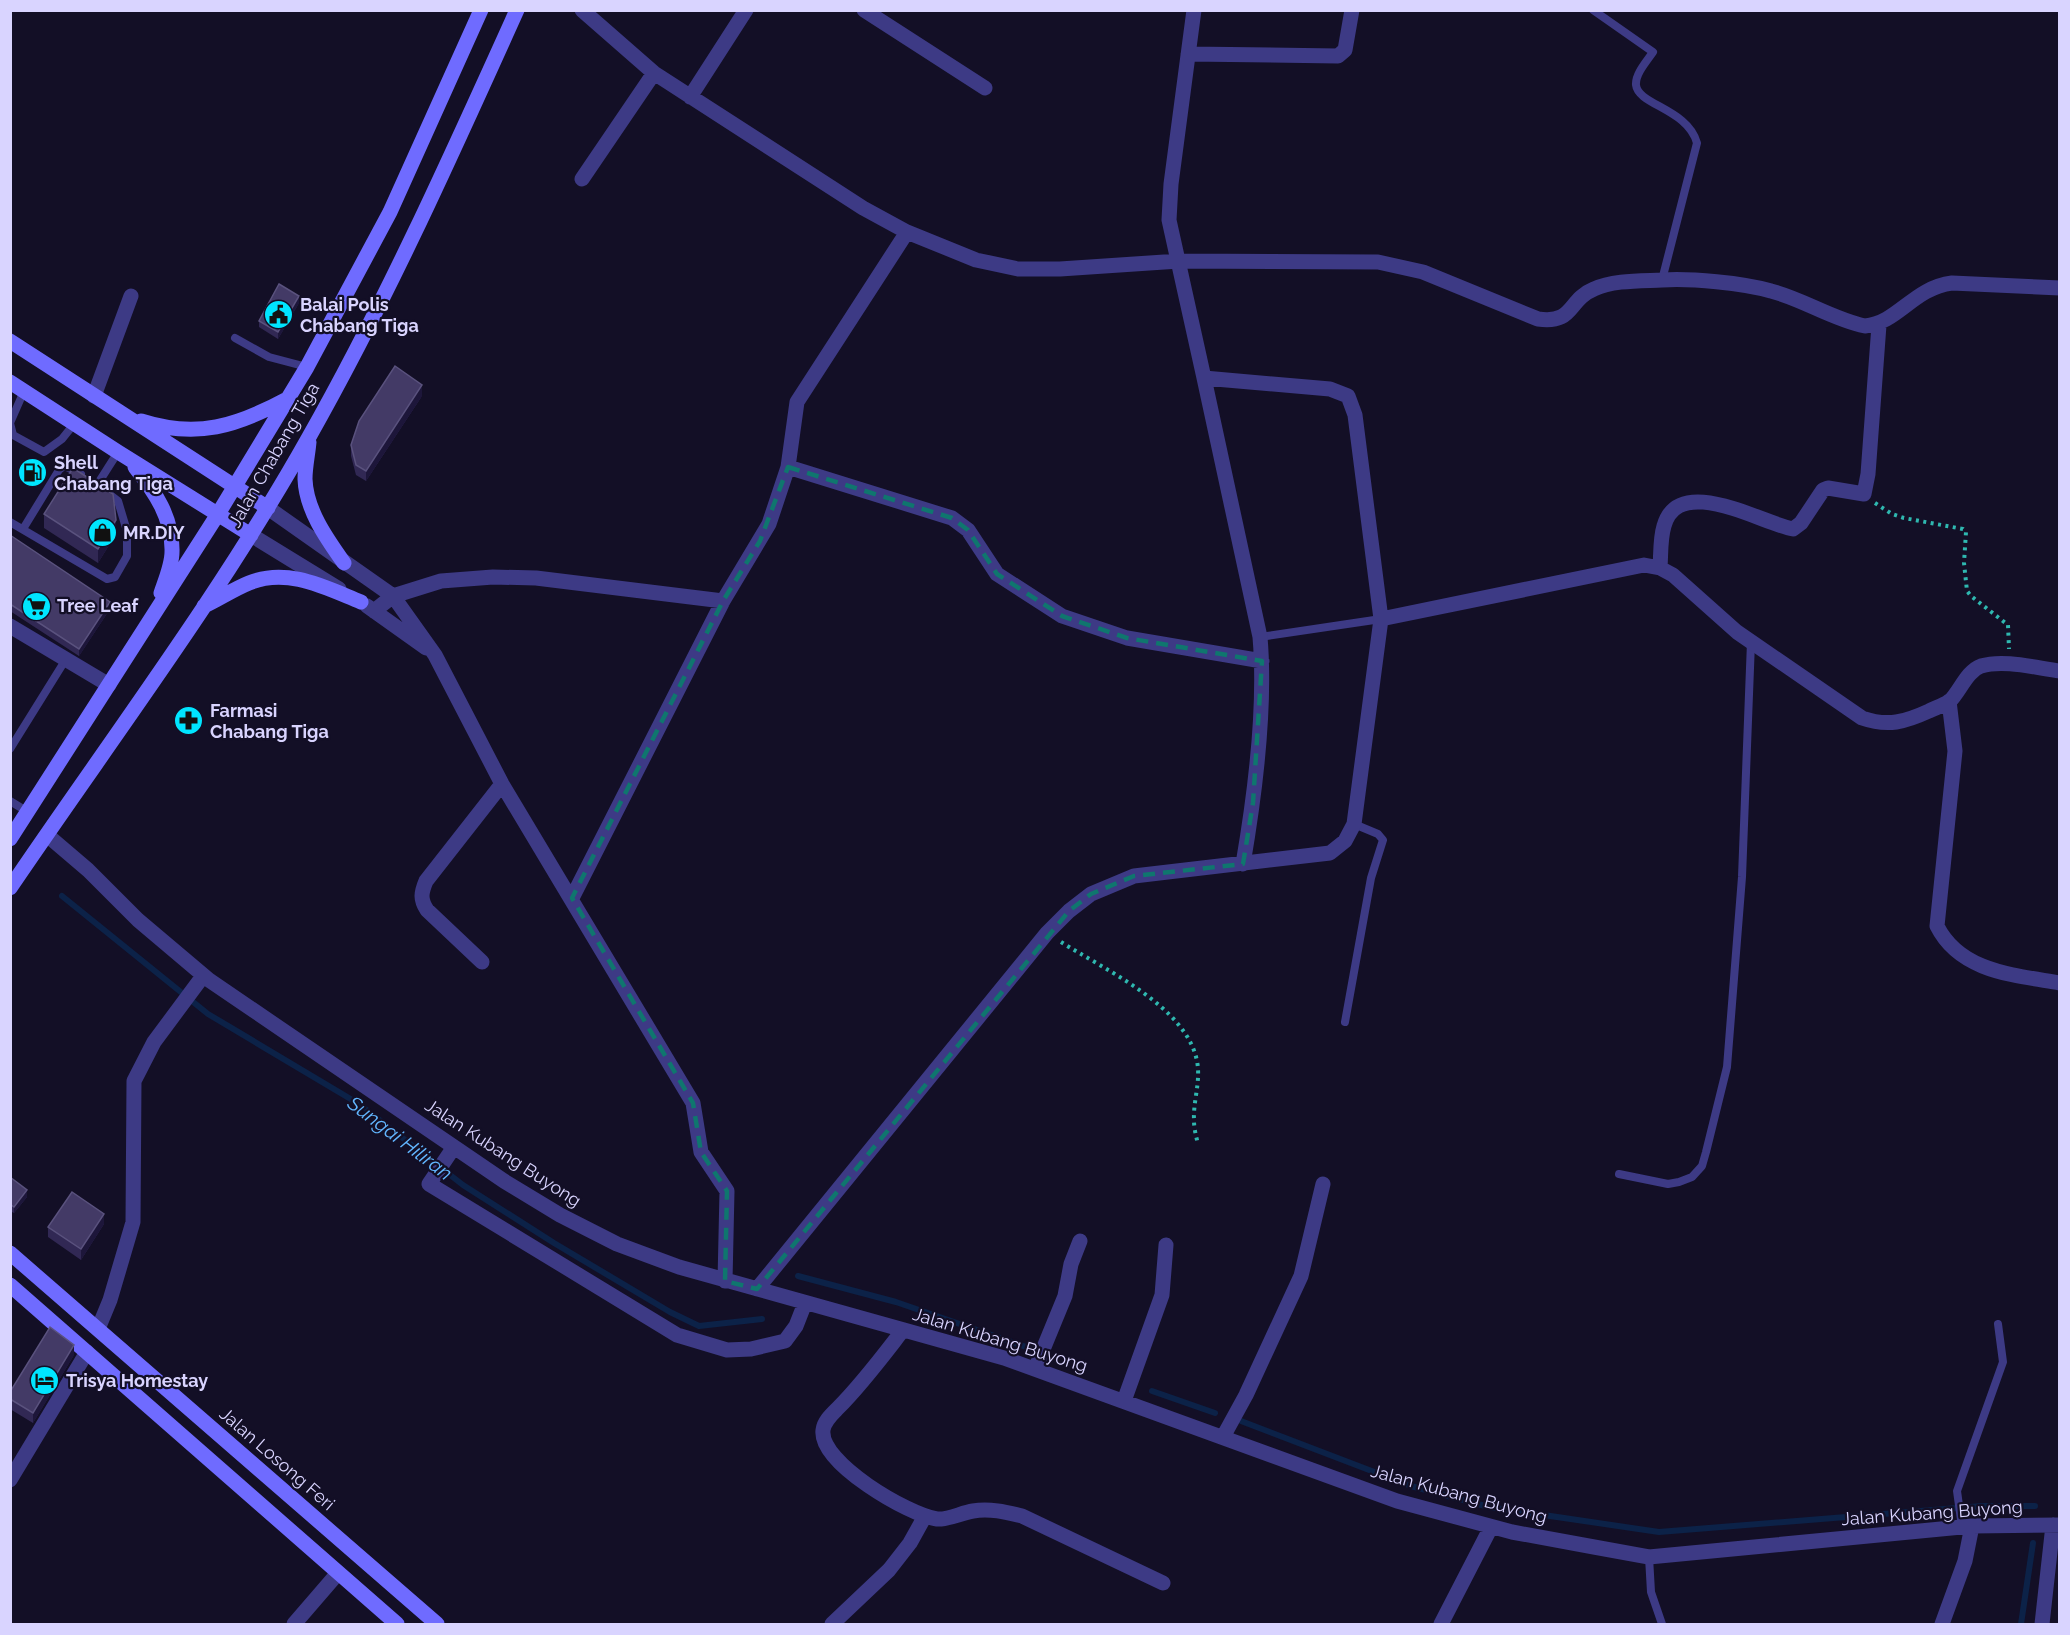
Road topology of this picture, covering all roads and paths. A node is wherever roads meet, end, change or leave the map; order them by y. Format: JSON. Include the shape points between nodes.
{"nodes":[{"id":1,"x":481,"y":10,"type":"edge"},
{"id":2,"x":518,"y":10,"type":"edge"},
{"id":3,"x":582,"y":10,"type":"edge"},
{"id":4,"x":746,"y":10,"type":"edge"},
{"id":5,"x":864,"y":10,"type":"edge"},
{"id":6,"x":1194,"y":10,"type":"edge"},
{"id":7,"x":1352,"y":10,"type":"edge"},
{"id":8,"x":1593,"y":10,"type":"edge"},
{"id":9,"x":1188,"y":54,"type":"junction"},
{"id":10,"x":654,"y":73,"type":"junction"},
{"id":11,"x":985,"y":88,"type":"dead end"},
{"id":12,"x":690,"y":97,"type":"junction"},
{"id":13,"x":582,"y":179,"type":"dead end"},
{"id":14,"x":907,"y":232,"type":"junction"},
{"id":15,"x":1179,"y":261,"type":"junction"},
{"id":16,"x":1662,"y":280,"type":"junction"},
{"id":17,"x":2060,"y":288,"type":"edge"},
{"id":18,"x":131,"y":296,"type":"dead end"},
{"id":19,"x":1879,"y":325,"type":"junction"},
{"id":20,"x":235,"y":338,"type":"dead end"},
{"id":21,"x":10,"y":341,"type":"edge"},
{"id":22,"x":307,"y":367,"type":"junction"},
{"id":23,"x":1204,"y":378,"type":"junction"},
{"id":24,"x":10,"y":382,"type":"edge"},
{"id":25,"x":24,"y":391,"type":"junction"},
{"id":26,"x":94,"y":396,"type":"junction"},
{"id":27,"x":289,"y":397,"type":"junction"},
{"id":28,"x":121,"y":414,"type":"junction"},
{"id":29,"x":74,"y":424,"type":"junction"},
{"id":30,"x":310,"y":436,"type":"junction"},
{"id":31,"x":122,"y":455,"type":"junction"},
{"id":32,"x":789,"y":467,"type":"junction"},
{"id":33,"x":97,"y":485,"type":"junction"},
{"id":34,"x":234,"y":487,"type":"junction"},
{"id":35,"x":1864,"y":494,"type":"junction"},
{"id":36,"x":268,"y":508,"type":"junction"},
{"id":37,"x":218,"y":514,"type":"junction"},
{"id":38,"x":10,"y":522,"type":"edge"},
{"id":39,"x":23,"y":529,"type":"junction"},
{"id":40,"x":251,"y":534,"type":"junction"},
{"id":41,"x":344,"y":563,"type":"junction"},
{"id":42,"x":1660,"y":568,"type":"junction"},
{"id":43,"x":393,"y":596,"type":"junction"},
{"id":44,"x":723,"y":601,"type":"junction"},
{"id":45,"x":361,"y":602,"type":"junction"},
{"id":46,"x":202,"y":607,"type":"junction"},
{"id":47,"x":156,"y":611,"type":"junction"},
{"id":48,"x":374,"y":611,"type":"junction"},
{"id":49,"x":1381,"y":619,"type":"junction"},
{"id":50,"x":10,"y":626,"type":"edge"},
{"id":51,"x":1260,"y":637,"type":"junction"},
{"id":52,"x":1752,"y":642,"type":"junction"},
{"id":53,"x":435,"y":655,"type":"junction"},
{"id":54,"x":66,"y":659,"type":"junction"},
{"id":55,"x":1262,"y":661,"type":"junction"},
{"id":56,"x":2009,"y":665,"type":"junction"},
{"id":57,"x":2060,"y":671,"type":"edge"},
{"id":58,"x":109,"y":685,"type":"junction"},
{"id":59,"x":1949,"y":701,"type":"junction"},
{"id":60,"x":10,"y":749,"type":"edge"},
{"id":61,"x":502,"y":784,"type":"junction"},
{"id":62,"x":10,"y":801,"type":"edge"},
{"id":63,"x":28,"y":812,"type":"junction"},
{"id":64,"x":1354,"y":825,"type":"junction"},
{"id":65,"x":14,"y":834,"type":"edge"},
{"id":66,"x":43,"y":841,"type":"junction"},
{"id":67,"x":1243,"y":864,"type":"junction"},
{"id":68,"x":10,"y":888,"type":"edge"},
{"id":69,"x":572,"y":898,"type":"junction"},
{"id":70,"x":1047,"y":933,"type":"junction"},
{"id":71,"x":482,"y":962,"type":"dead end"},
{"id":72,"x":203,"y":975,"type":"junction"},
{"id":73,"x":2060,"y":983,"type":"edge"},
{"id":74,"x":1345,"y":1022,"type":"dead end"},
{"id":75,"x":1198,"y":1144,"type":"dead end"},
{"id":76,"x":454,"y":1147,"type":"junction"},
{"id":77,"x":1619,"y":1174,"type":"dead end"},
{"id":78,"x":1323,"y":1184,"type":"dead end"},
{"id":79,"x":1080,"y":1241,"type":"dead end"},
{"id":80,"x":1166,"y":1245,"type":"dead end"},
{"id":81,"x":10,"y":1253,"type":"edge"},
{"id":82,"x":725,"y":1281,"type":"junction"},
{"id":83,"x":10,"y":1285,"type":"edge"},
{"id":84,"x":758,"y":1289,"type":"junction"},
{"id":85,"x":805,"y":1303,"type":"junction"},
{"id":86,"x":1998,"y":1324,"type":"dead end"},
{"id":87,"x":98,"y":1329,"type":"junction"},
{"id":88,"x":903,"y":1330,"type":"junction"},
{"id":89,"x":87,"y":1352,"type":"junction"},
{"id":90,"x":1035,"y":1369,"type":"junction"},
{"id":91,"x":1124,"y":1401,"type":"junction"},
{"id":92,"x":1223,"y":1437,"type":"junction"},
{"id":93,"x":10,"y":1480,"type":"edge"},
{"id":94,"x":925,"y":1516,"type":"junction"},
{"id":95,"x":1965,"y":1523,"type":"junction"},
{"id":96,"x":2056,"y":1525,"type":"edge"},
{"id":97,"x":1491,"y":1527,"type":"junction"},
{"id":98,"x":1649,"y":1557,"type":"junction"},
{"id":99,"x":338,"y":1573,"type":"junction"},
{"id":100,"x":1162,"y":1583,"type":"dead end"},
{"id":101,"x":294,"y":1624,"type":"edge"},
{"id":102,"x":397,"y":1624,"type":"edge"},
{"id":103,"x":436,"y":1624,"type":"edge"},
{"id":104,"x":832,"y":1624,"type":"edge"},
{"id":105,"x":1441,"y":1624,"type":"edge"},
{"id":106,"x":1662,"y":1624,"type":"edge"},
{"id":107,"x":1942,"y":1624,"type":"edge"},
{"id":108,"x":2042,"y":1624,"type":"edge"}],
"edges":[{"from":1,"to":22,"type":"main road","name":"Jalan Chabang Tiga","via":[[390,212]]},
{"from":2,"to":30,"type":"main road","name":"Jalan Chabang Tiga","via":[[416,231]]},
{"from":3,"to":10,"type":"street"},
{"from":4,"to":12,"type":"street"},
{"from":5,"to":11,"type":"street"},
{"from":6,"to":9,"type":"street"},
{"from":7,"to":9,"type":"street","via":[[1345,50],[1338,56]]},
{"from":8,"to":16,"type":"lane","via":[[1653,52],[1635,84],[1639,94],[1687,123],[1697,143]]},
{"from":9,"to":15,"type":"street","via":[[1169,220]]},
{"from":10,"to":12,"type":"street"},
{"from":10,"to":13,"type":"street"},
{"from":12,"to":14,"type":"street"},
{"from":14,"to":15,"type":"street","via":[[976,260],[1018,269]]},
{"from":14,"to":32,"type":"street","via":[[797,402]]},
{"from":15,"to":16,"type":"street","via":[[1401,265],[1538,319],[1553,321],[1566,316],[1593,289]]},
{"from":15,"to":23,"type":"street"},
{"from":16,"to":19,"type":"street","via":[[1769,290],[1854,324]]},
{"from":17,"to":19,"type":"street","via":[[1937,285]]},
{"from":18,"to":26,"type":"street"},
{"from":19,"to":35,"type":"street"},
{"from":20,"to":22,"type":"lane","via":[[269,357]]},
{"from":21,"to":26,"type":"main road"},
{"from":22,"to":27,"type":"main road","name":"Jalan Chabang Tiga"},
{"from":23,"to":49,"type":"street","via":[[1330,389],[1348,396],[1355,415]]},
{"from":23,"to":51,"type":"street"},
{"from":24,"to":25,"type":"main road"},
{"from":25,"to":29,"type":"main road"},
{"from":25,"to":29,"type":"lane","via":[[10,423],[13,435],[44,452]]},
{"from":26,"to":28,"type":"main road"},
{"from":27,"to":28,"type":"main road","via":[[262,412],[212,430],[154,425]]},
{"from":27,"to":34,"type":"main road","name":"Jalan Chabang Tiga"},
{"from":28,"to":34,"type":"main road"},
{"from":29,"to":31,"type":"main road"},
{"from":30,"to":36,"type":"main road","name":"Jalan Chabang Tiga"},
{"from":30,"to":41,"type":"main road","via":[[305,480],[311,506],[322,531]]},
{"from":31,"to":33,"type":"lane"},
{"from":31,"to":37,"type":"main road"},
{"from":31,"to":47,"type":"main road","via":[[160,501],[169,526],[172,553]]},
{"from":32,"to":44,"type":"street","via":[[765,533]]},
{"from":32,"to":55,"type":"street","via":[[952,518],[968,530],[997,574],[1062,616],[1127,638]]},
{"from":33,"to":39,"type":"lane","via":[[64,466]]},
{"from":33,"to":39,"type":"lane","via":[[118,501],[127,531],[127,556],[115,577],[107,579]]},
{"from":34,"to":36,"type":"main road"},
{"from":34,"to":37,"type":"main road","name":"Jalan Chabang Tiga"},
{"from":35,"to":42,"type":"street","via":[[1822,490],[1802,523],[1793,529],[1706,501],[1689,502],[1677,508],[1664,524]]},
{"from":35,"to":56,"type":"path","via":[[1892,514],[1966,532],[1965,584],[1971,596],[2008,625]]},
{"from":36,"to":40,"type":"main road","name":"Jalan Chabang Tiga"},
{"from":36,"to":41,"type":"street"},
{"from":37,"to":40,"type":"main road"},
{"from":37,"to":47,"type":"main road","name":"Jalan Chabang Tiga"},
{"from":38,"to":39,"type":"lane"},
{"from":40,"to":45,"type":"street"},
{"from":40,"to":46,"type":"main road","name":"Jalan Chabang Tiga"},
{"from":41,"to":43,"type":"street"},
{"from":42,"to":49,"type":"street","via":[[1644,565]]},
{"from":42,"to":52,"type":"street"},
{"from":43,"to":44,"type":"street","via":[[441,581],[504,577]]},
{"from":43,"to":48,"type":"street"},
{"from":43,"to":53,"type":"street"},
{"from":44,"to":69,"type":"street"},
{"from":45,"to":46,"type":"main road","via":[[294,578],[270,577]]},
{"from":45,"to":48,"type":"street"},
{"from":46,"to":66,"type":"main road","name":"Jalan Chabang Tiga"},
{"from":47,"to":58,"type":"main road","name":"Jalan Chabang Tiga"},
{"from":48,"to":53,"type":"street"},
{"from":49,"to":51,"type":"lane"},
{"from":49,"to":64,"type":"street"},
{"from":50,"to":54,"type":"street"},
{"from":51,"to":55,"type":"street"},
{"from":52,"to":59,"type":"street","via":[[1862,718],[1879,724],[1916,717]]},
{"from":52,"to":77,"type":"lane","via":[[1742,877],[1728,1055],[1709,1141],[1702,1166],[1685,1180],[1668,1184]]},
{"from":53,"to":61,"type":"street"},
{"from":54,"to":58,"type":"street"},
{"from":54,"to":60,"type":"lane"},
{"from":55,"to":67,"type":"street","via":[[1253,803]]},
{"from":56,"to":57,"type":"street"},
{"from":56,"to":59,"type":"street","via":[[1980,666]]},
{"from":58,"to":63,"type":"main road","name":"Jalan Chabang Tiga"},
{"from":59,"to":73,"type":"street","via":[[1955,751],[1937,926],[1958,954],[1984,968]]},
{"from":61,"to":69,"type":"street"},
{"from":61,"to":71,"type":"street","via":[[426,881],[422,892],[427,910]]},
{"from":62,"to":63,"type":"lane"},
{"from":63,"to":65,"type":"main road","name":"Jalan Chabang Tiga"},
{"from":64,"to":67,"type":"street","via":[[1345,841],[1330,853]]},
{"from":64,"to":74,"type":"lane","via":[[1378,834],[1383,847],[1371,878]]},
{"from":66,"to":68,"type":"main road","name":"Jalan Chabang Tiga"},
{"from":66,"to":72,"type":"street","name":"Jalan Kubang Buyong","via":[[88,870],[138,920]]},
{"from":67,"to":70,"type":"street","via":[[1134,876],[1113,883],[1091,894]]},
{"from":69,"to":82,"type":"street","via":[[693,1103],[701,1152],[727,1191]]},
{"from":70,"to":75,"type":"path","via":[[1155,1001],[1176,1020],[1197,1060],[1200,1083],[1193,1120]]},
{"from":70,"to":84,"type":"street"},
{"from":72,"to":76,"type":"street","name":"Jalan Kubang Buyong"},
{"from":72,"to":87,"type":"street","via":[[142,1062],[134,1081],[133,1222]]},
{"from":76,"to":82,"type":"street","name":"Jalan Kubang Buyong","via":[[560,1215],[618,1244]]},
{"from":76,"to":85,"type":"street","via":[[429,1184],[677,1335],[727,1350],[785,1341]]},
{"from":78,"to":92,"type":"street","via":[[1300,1276]]},
{"from":79,"to":90,"type":"street","via":[[1065,1296]]},
{"from":80,"to":91,"type":"street","via":[[1162,1295]]},
{"from":81,"to":87,"type":"main road","name":"Jalan Losong Feri"},
{"from":82,"to":84,"type":"street","name":"Jalan Kubang Buyong"},
{"from":83,"to":89,"type":"main road"},
{"from":84,"to":85,"type":"street","name":"Jalan Kubang Buyong"},
{"from":85,"to":88,"type":"street","name":"Jalan Kubang Buyong"},
{"from":86,"to":95,"type":"lane","via":[[2003,1362],[1957,1491]]},
{"from":87,"to":103,"type":"main road","name":"Jalan Losong Feri"},
{"from":88,"to":90,"type":"street","name":"Jalan Kubang Buyong"},
{"from":88,"to":94,"type":"street","via":[[861,1386],[828,1418],[823,1430],[832,1456],[857,1479]]},
{"from":89,"to":93,"type":"street"},
{"from":89,"to":99,"type":"main road"},
{"from":90,"to":91,"type":"street","name":"Jalan Kubang Buyong"},
{"from":91,"to":92,"type":"street","name":"Jalan Kubang Buyong"},
{"from":92,"to":97,"type":"street","name":"Jalan Kubang Buyong","via":[[1397,1501]]},
{"from":94,"to":100,"type":"street","via":[[940,1519],[998,1510],[1022,1516]]},
{"from":94,"to":104,"type":"street","via":[[889,1570]]},
{"from":95,"to":96,"type":"street","name":"Jalan Kubang Buyong"},
{"from":95,"to":98,"type":"street","name":"Jalan Kubang Buyong"},
{"from":95,"to":107,"type":"street","via":[[1965,1561]]},
{"from":96,"to":108,"type":"street"},
{"from":97,"to":98,"type":"street","name":"Jalan Kubang Buyong"},
{"from":97,"to":105,"type":"street"},
{"from":98,"to":106,"type":"lane","via":[[1651,1592]]},
{"from":99,"to":101,"type":"street"},
{"from":99,"to":102,"type":"main road"}]}
